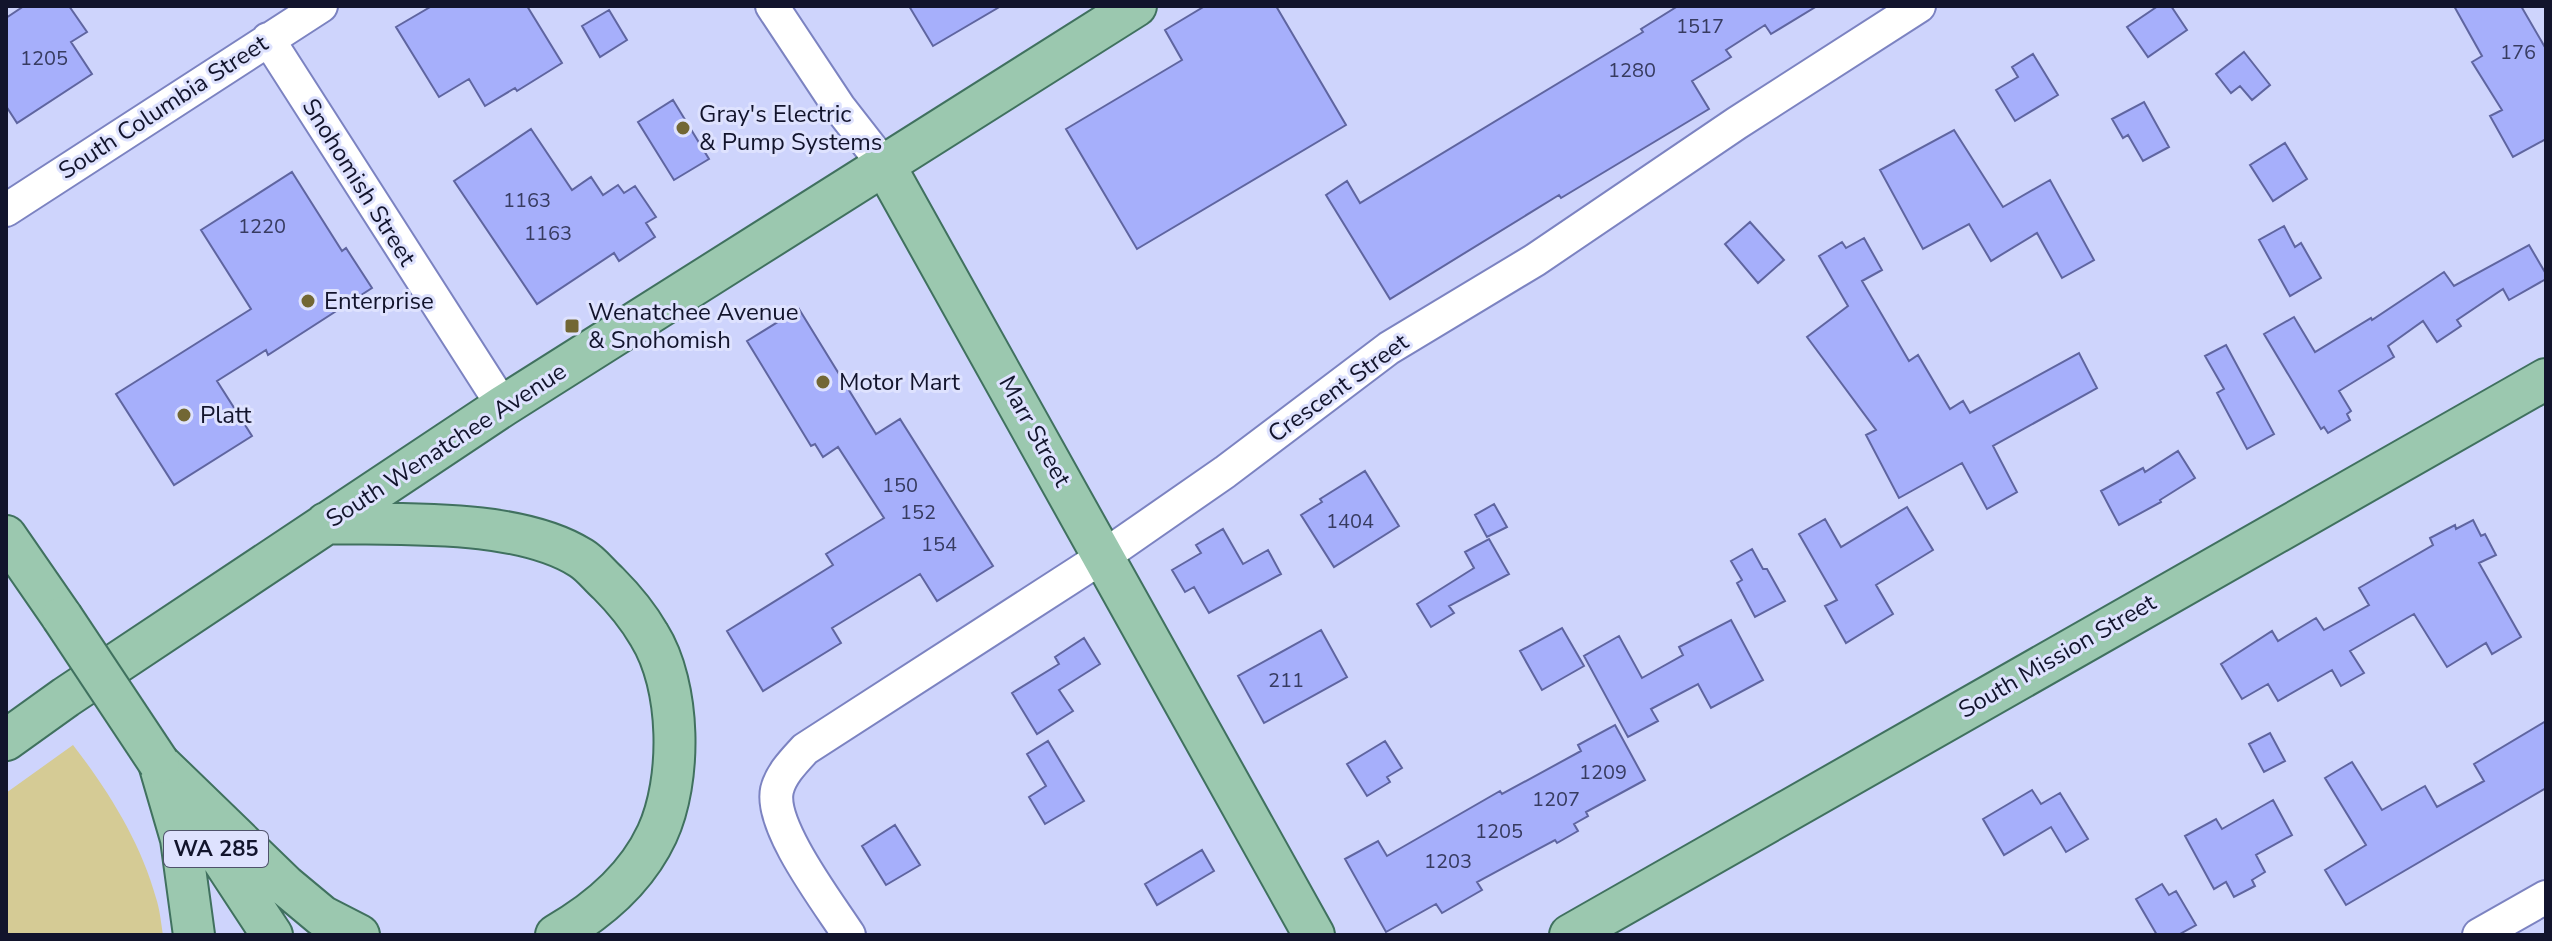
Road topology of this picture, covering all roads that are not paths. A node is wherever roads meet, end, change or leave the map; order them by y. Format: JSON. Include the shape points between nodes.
{"nodes":[{"id":1,"x":321,"y":6,"type":"edge"},
{"id":2,"x":772,"y":6,"type":"edge"},
{"id":3,"x":1136,"y":6,"type":"edge"},
{"id":4,"x":1919,"y":6,"type":"edge"},
{"id":5,"x":268,"y":39,"type":"junction"},
{"id":6,"x":885,"y":166,"type":"junction"},
{"id":7,"x":6,"y":210,"type":"edge"},
{"id":8,"x":2546,"y":379,"type":"edge"},
{"id":9,"x":503,"y":406,"type":"junction"},
{"id":10,"x":326,"y":523,"type":"junction"},
{"id":11,"x":6,"y":536,"type":"edge"},
{"id":12,"x":1104,"y":556,"type":"junction"},
{"id":13,"x":6,"y":740,"type":"edge"},
{"id":14,"x":159,"y":763,"type":"junction"},
{"id":15,"x":1277,"y":869,"type":"junction"},
{"id":16,"x":2546,"y":897,"type":"edge"},
{"id":17,"x":194,"y":935,"type":"edge"},
{"id":18,"x":272,"y":935,"type":"edge"},
{"id":19,"x":359,"y":935,"type":"edge"},
{"id":20,"x":556,"y":935,"type":"edge"},
{"id":21,"x":849,"y":935,"type":"edge"},
{"id":22,"x":1290,"y":935,"type":"edge"},
{"id":23,"x":1314,"y":935,"type":"edge"},
{"id":24,"x":1570,"y":935,"type":"edge"},
{"id":25,"x":2479,"y":935,"type":"edge"}],
"edges":[{"from":1,"to":5,"type":"street","name":"South Columbia Street"},
{"from":2,"to":6,"type":"street","name":"Marr Street"},
{"from":3,"to":6,"type":"main road","name":"South Wenatchee Avenue"},
{"from":4,"to":12,"type":"street","name":"Crescent Street","via":[[1535,260],[1389,348]]},
{"from":5,"to":7,"type":"street","name":"South Columbia Street"},
{"from":5,"to":9,"type":"street","name":"Snohomish Street"},
{"from":6,"to":9,"type":"main road","name":"South Wenatchee Avenue"},
{"from":6,"to":12,"type":"main road","name":"Marr Street"},
{"from":8,"to":24,"type":"main road","name":"South Mission Street"},
{"from":9,"to":10,"type":"main road","name":"South Wenatchee Avenue"},
{"from":10,"to":13,"type":"main road","name":"South Wenatchee Avenue"},
{"from":10,"to":20,"type":"main road","via":[[495,530],[536,537],[583,559],[620,595],[650,636],[666,675],[673,720],[674,776],[657,834],[625,884]]},
{"from":11,"to":14,"type":"main road","number":"WA 285","bridge":true},
{"from":12,"to":15,"type":"main road","name":"Marr Street"},
{"from":12,"to":21,"type":"street","name":"Crescent Street","via":[[805,749],[781,779],[776,810],[784,830]]},
{"from":14,"to":17,"type":"main road","via":[[181,839]]},
{"from":14,"to":18,"type":"main road","number":"WA 285"},
{"from":14,"to":19,"type":"main road","via":[[286,886],[322,916]]},
{"from":15,"to":22,"type":"main road","via":[[1271,897]]},
{"from":15,"to":23,"type":"main road","name":"Marr Street"},
{"from":16,"to":25,"type":"street"}]}
